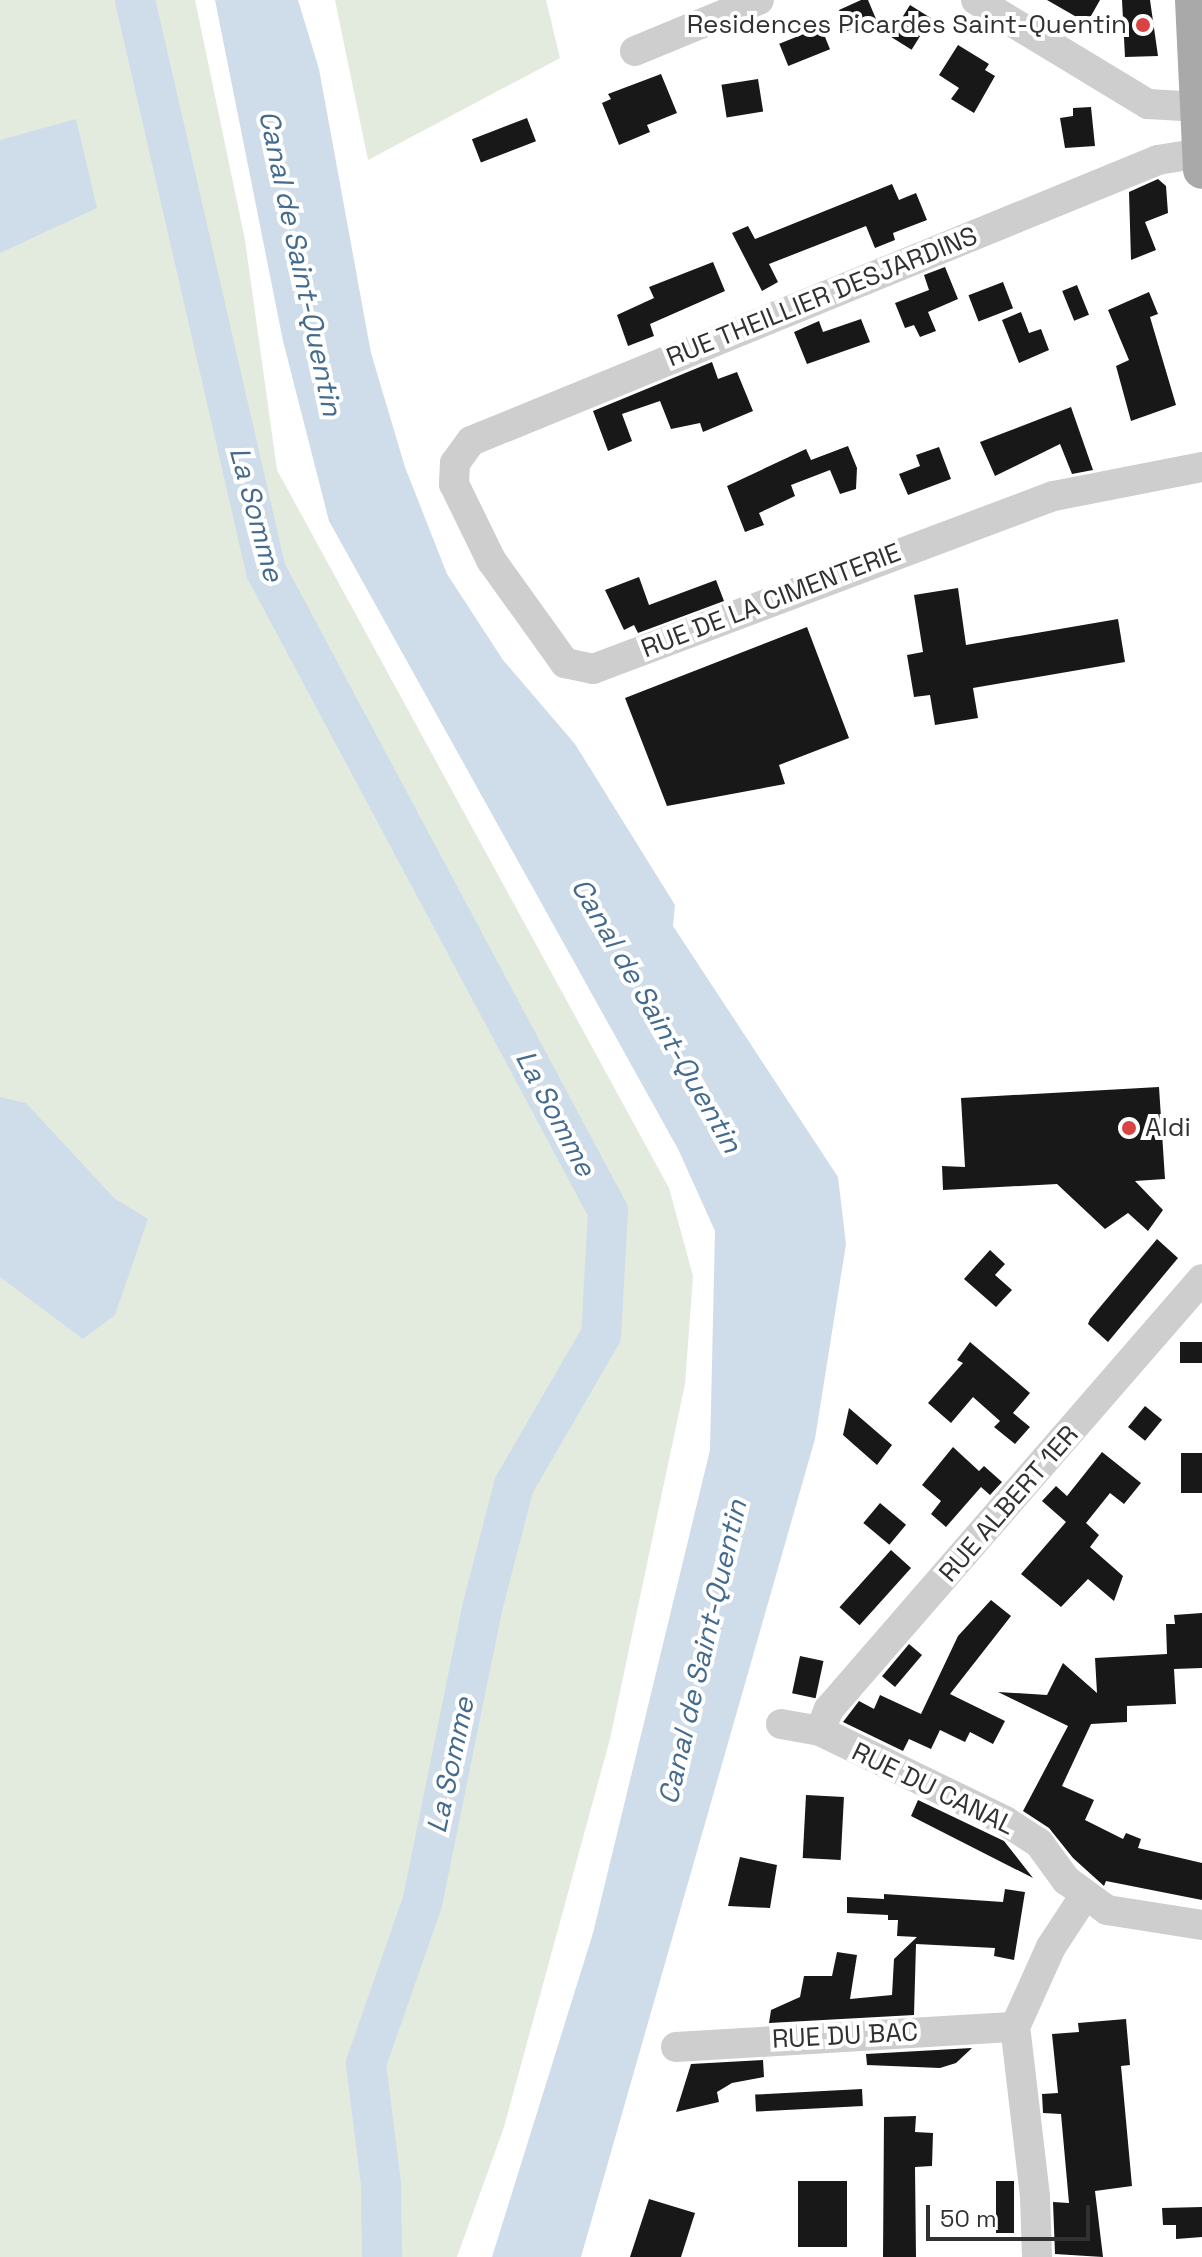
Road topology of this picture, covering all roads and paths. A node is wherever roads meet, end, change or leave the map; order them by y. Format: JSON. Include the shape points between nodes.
{"nodes":[{"id":1,"x":759,"y":0,"type":"edge"},
{"id":2,"x":976,"y":0,"type":"edge"},
{"id":3,"x":1194,"y":0,"type":"edge"},
{"id":4,"x":635,"y":51,"type":"dead end"},
{"id":5,"x":1200,"y":107,"type":"junction"},
{"id":6,"x":1201,"y":162,"type":"edge"},
{"id":7,"x":455,"y":463,"type":"joint"},
{"id":8,"x":1202,"y":467,"type":"edge"},
{"id":9,"x":1202,"y":1279,"type":"edge"},
{"id":10,"x":781,"y":1724,"type":"dead end"},
{"id":11,"x":820,"y":1731,"type":"junction"},
{"id":12,"x":1085,"y":1895,"type":"junction"},
{"id":13,"x":1202,"y":1925,"type":"edge"},
{"id":14,"x":1015,"y":2027,"type":"junction"},
{"id":15,"x":676,"y":2047,"type":"dead end"},
{"id":16,"x":1037,"y":2257,"type":"edge"}],
"edges":[{"from":1,"to":4,"type":"street"},
{"from":2,"to":5,"type":"street","via":[[1148,104]]},
{"from":3,"to":5,"type":"main road"},
{"from":5,"to":6,"type":"main road"},
{"from":6,"to":7,"type":"street","name":"RUE THEILLIER DESJARDINS","via":[[1158,160],[471,441]]},
{"from":7,"to":8,"type":"street","name":"RUE DE LA CIMENTERIE","via":[[454,484],[463,511],[491,560],[565,663],[593,669],[1054,496]]},
{"from":9,"to":11,"type":"street","name":"RUE ALBERT 1ER","via":[[829,1709]]},
{"from":10,"to":11,"type":"street","name":"RUE DU CANAL"},
{"from":11,"to":12,"type":"street","name":"RUE DU CANAL","via":[[1005,1821],[1039,1843],[1066,1880]]},
{"from":12,"to":13,"type":"street","name":"RUE DU CANAL","via":[[1107,1910]]},
{"from":12,"to":14,"type":"street","via":[[1051,1947]]},
{"from":14,"to":15,"type":"street","name":"RUE DU BAC"},
{"from":14,"to":16,"type":"street"}]}
